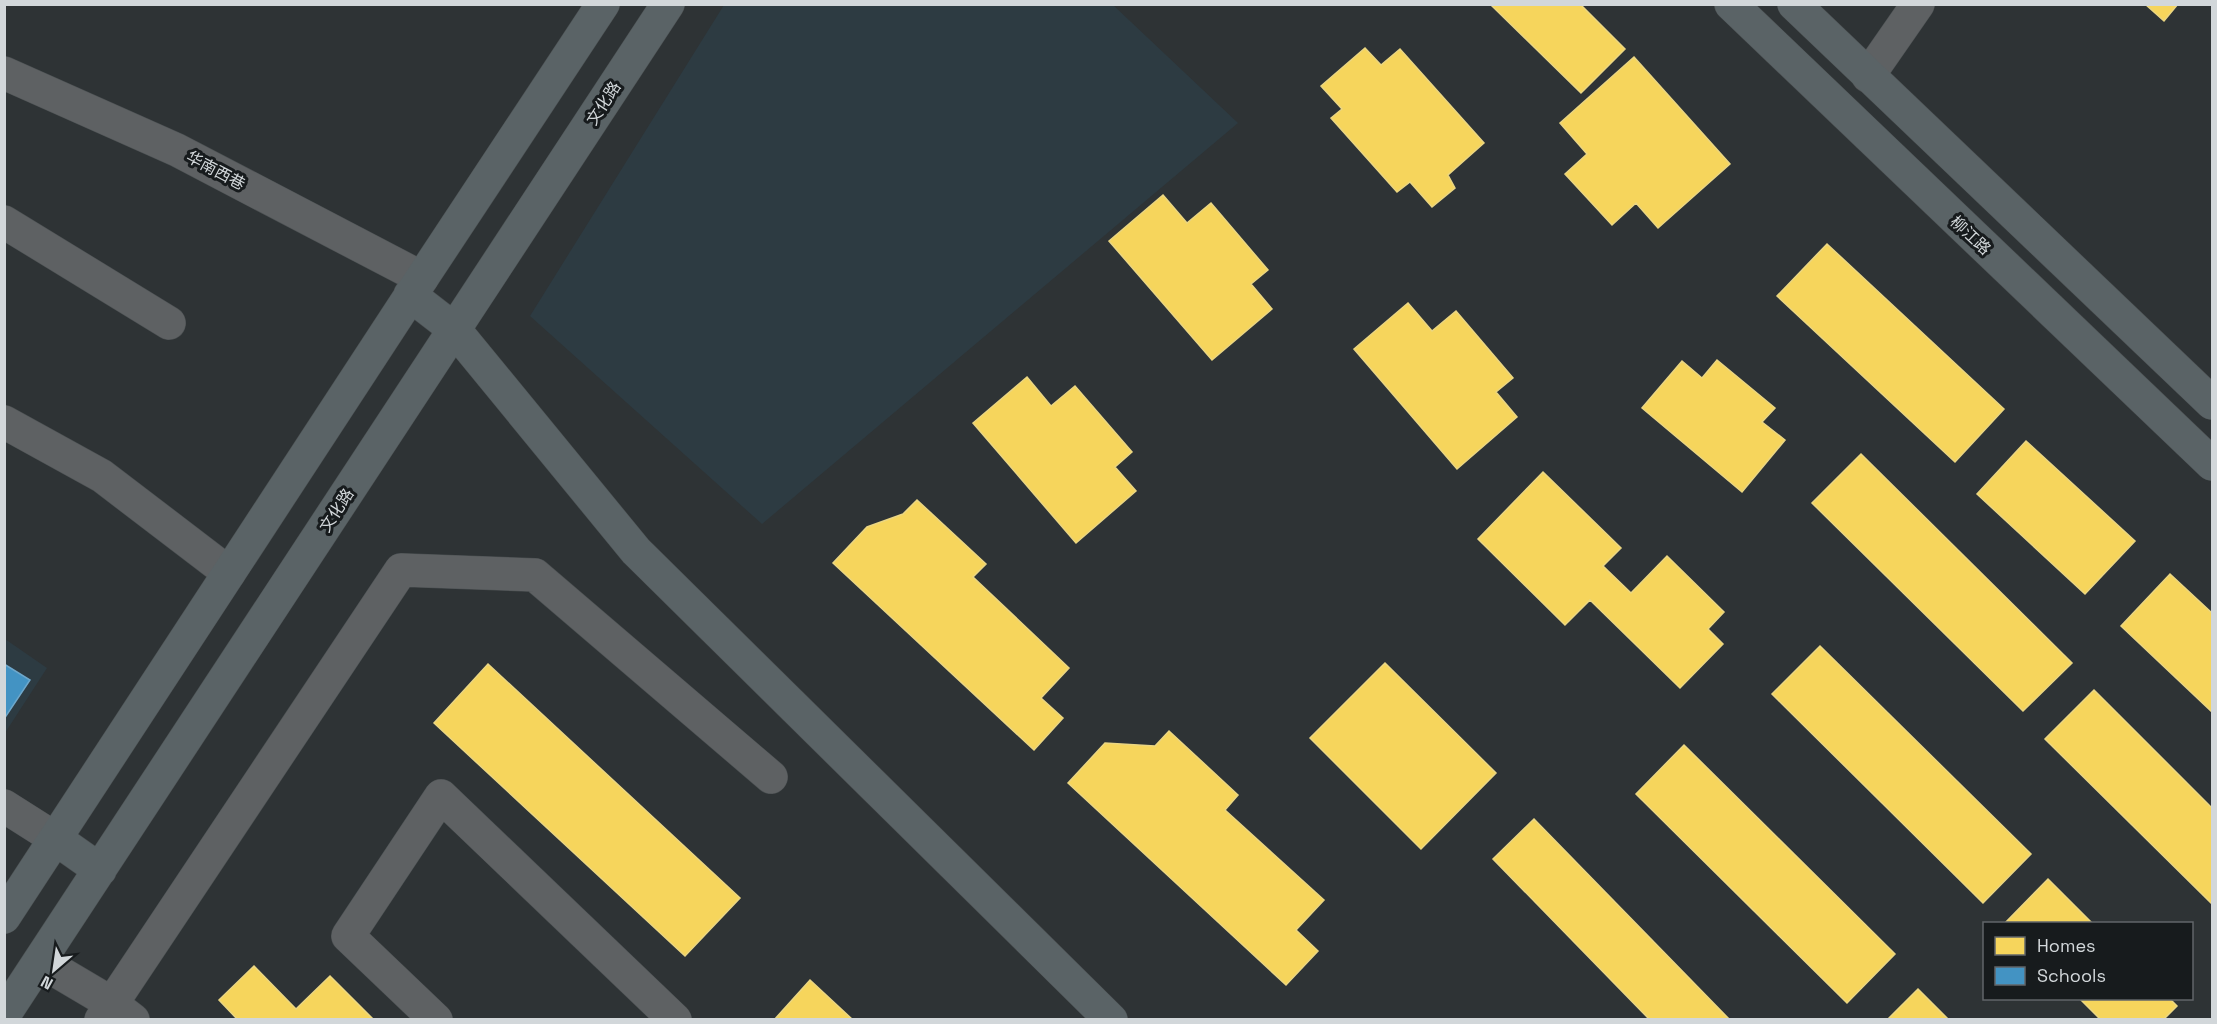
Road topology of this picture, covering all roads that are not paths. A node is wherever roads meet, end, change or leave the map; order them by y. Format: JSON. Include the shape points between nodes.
{"nodes":[{"id":1,"x":603,"y":4,"type":"edge"},
{"id":2,"x":668,"y":4,"type":"edge"},
{"id":3,"x":1731,"y":4,"type":"edge"},
{"id":4,"x":1794,"y":4,"type":"edge"},
{"id":5,"x":1918,"y":4,"type":"edge"},
{"id":6,"x":4,"y":73,"type":"edge"},
{"id":7,"x":1868,"y":76,"type":"junction"},
{"id":8,"x":1842,"y":113,"type":"junction"},
{"id":9,"x":4,"y":222,"type":"edge"},
{"id":10,"x":416,"y":286,"type":"junction"},
{"id":11,"x":169,"y":323,"type":"dead end"},
{"id":12,"x":454,"y":330,"type":"junction"},
{"id":13,"x":2212,"y":403,"type":"edge"},
{"id":14,"x":4,"y":422,"type":"edge"},
{"id":15,"x":2212,"y":464,"type":"edge"},
{"id":16,"x":229,"y":573,"type":"junction"},
{"id":17,"x":771,"y":777,"type":"dead end"},
{"id":18,"x":4,"y":806,"type":"edge"},
{"id":19,"x":56,"y":839,"type":"junction"},
{"id":20,"x":100,"y":870,"type":"junction"},
{"id":21,"x":4,"y":917,"type":"edge"},
{"id":22,"x":40,"y":961,"type":"junction"},
{"id":23,"x":115,"y":1014,"type":"edge"},
{"id":24,"x":4,"y":1015,"type":"edge"},
{"id":25,"x":436,"y":1020,"type":"edge"},
{"id":26,"x":675,"y":1020,"type":"edge"},
{"id":27,"x":1111,"y":1020,"type":"edge"}],
"edges":[{"from":1,"to":10,"type":"street"},
{"from":2,"to":12,"type":"street","name":"文化路"},
{"from":3,"to":8,"type":"street","name":"柳江路"},
{"from":4,"to":7,"type":"street"},
{"from":5,"to":7,"type":"street"},
{"from":6,"to":10,"type":"street","name":"华南西巷","via":[[177,150]]},
{"from":7,"to":8,"type":"street"},
{"from":7,"to":13,"type":"street"},
{"from":8,"to":15,"type":"street","name":"柳江路"},
{"from":9,"to":11,"type":"street"},
{"from":10,"to":12,"type":"street"},
{"from":10,"to":16,"type":"street"},
{"from":12,"to":20,"type":"street","name":"文化路"},
{"from":12,"to":27,"type":"street","via":[[636,551]]},
{"from":14,"to":16,"type":"street","via":[[102,476]]},
{"from":16,"to":19,"type":"street"},
{"from":17,"to":23,"type":"street","via":[[535,574],[401,570]]},
{"from":18,"to":19,"type":"street"},
{"from":19,"to":20,"type":"street"},
{"from":19,"to":21,"type":"street"},
{"from":20,"to":22,"type":"street","name":"文化路"},
{"from":22,"to":23,"type":"street"},
{"from":22,"to":24,"type":"street","name":"文化路"},
{"from":25,"to":26,"type":"street","via":[[348,936],[441,796]]}]}
